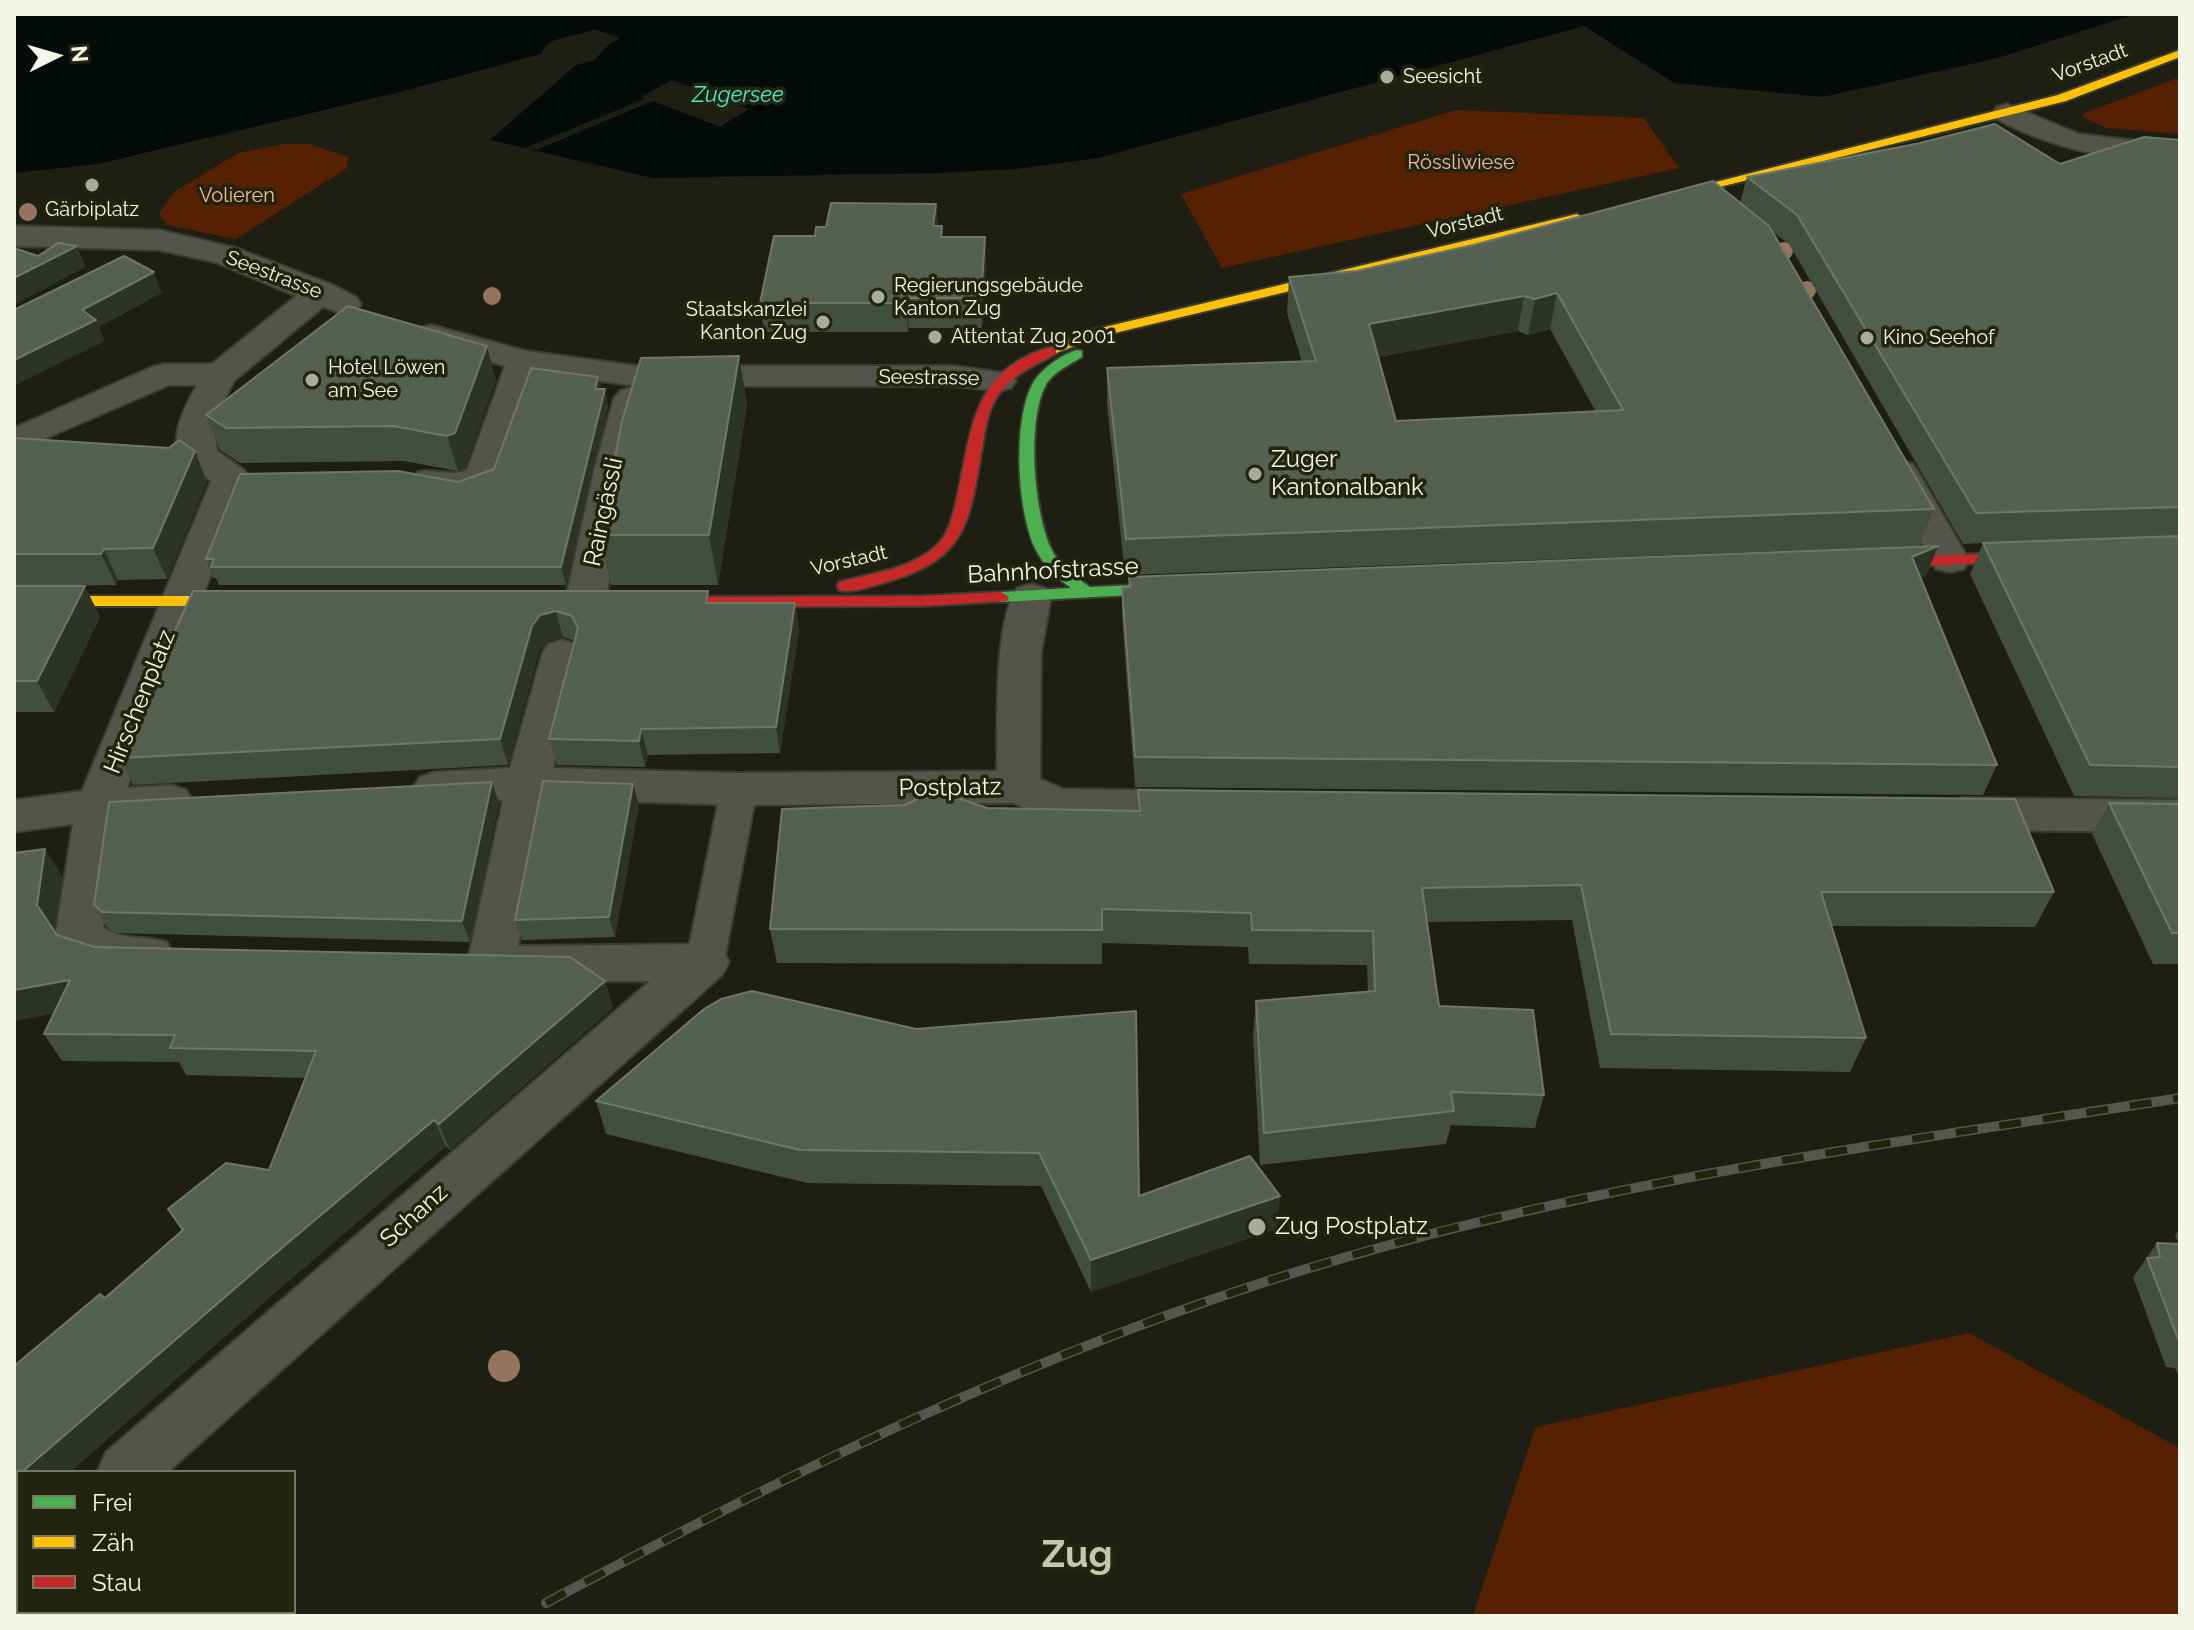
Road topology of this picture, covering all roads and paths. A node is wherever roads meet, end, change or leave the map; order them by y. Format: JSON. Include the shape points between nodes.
{"nodes":[{"id":1,"x":2180,"y":53,"type":"edge"},
{"id":2,"x":2007,"y":113,"type":"junction"},
{"id":3,"x":2180,"y":155,"type":"edge"},
{"id":4,"x":1647,"y":201,"type":"edge"},
{"id":5,"x":1601,"y":212,"type":"edge"},
{"id":6,"x":29,"y":236,"type":"edge"},
{"id":7,"x":159,"y":240,"type":"junction"},
{"id":8,"x":14,"y":256,"type":"edge"},
{"id":9,"x":114,"y":270,"type":"edge"},
{"id":10,"x":321,"y":292,"type":"junction"},
{"id":11,"x":1164,"y":319,"type":"junction"},
{"id":12,"x":524,"y":361,"type":"junction"},
{"id":13,"x":220,"y":375,"type":"junction"},
{"id":14,"x":638,"y":376,"type":"junction"},
{"id":15,"x":999,"y":381,"type":"junction"},
{"id":16,"x":1880,"y":437,"type":"edge"},
{"id":17,"x":14,"y":441,"type":"edge"},
{"id":18,"x":404,"y":475,"type":"edge"},
{"id":19,"x":2057,"y":556,"type":"edge"},
{"id":20,"x":1950,"y":560,"type":"junction"},
{"id":21,"x":1857,"y":563,"type":"edge"},
{"id":22,"x":1197,"y":587,"type":"edge"},
{"id":23,"x":1086,"y":592,"type":"junction"},
{"id":24,"x":1031,"y":597,"type":"junction"},
{"id":25,"x":182,"y":600,"type":"junction"},
{"id":26,"x":14,"y":601,"type":"edge"},
{"id":27,"x":261,"y":601,"type":"edge"},
{"id":28,"x":582,"y":602,"type":"edge"},
{"id":29,"x":632,"y":602,"type":"edge"},
{"id":30,"x":744,"y":602,"type":"junction"},
{"id":31,"x":562,"y":654,"type":"dead end"},
{"id":32,"x":528,"y":783,"type":"junction"},
{"id":33,"x":1018,"y":787,"type":"junction"},
{"id":34,"x":739,"y":789,"type":"junction"},
{"id":35,"x":400,"y":790,"type":"edge"},
{"id":36,"x":209,"y":799,"type":"edge"},
{"id":37,"x":98,"y":805,"type":"junction"},
{"id":38,"x":1237,"y":807,"type":"edge"},
{"id":39,"x":1920,"y":813,"type":"edge"},
{"id":40,"x":14,"y":816,"type":"edge"},
{"id":41,"x":2180,"y":816,"type":"edge"},
{"id":42,"x":191,"y":956,"type":"edge"},
{"id":43,"x":705,"y":962,"type":"junction"},
{"id":44,"x":444,"y":963,"type":"edge"},
{"id":45,"x":491,"y":964,"type":"junction"},
{"id":46,"x":128,"y":1470,"type":"edge"}],
"edges":[{"from":1,"to":2,"type":"main road","name":"Vorstadt"},
{"from":2,"to":3,"type":"street","via":[[2074,144]]},
{"from":2,"to":4,"type":"main road","name":"Vorstadt","via":[[1708,200]]},
{"from":5,"to":11,"type":"main road","name":"Vorstadt"},
{"from":6,"to":7,"type":"street","name":"Seestrasse"},
{"from":6,"to":8,"type":"street"},
{"from":7,"to":9,"type":"street"},
{"from":7,"to":10,"type":"street","name":"Seestrasse","via":[[225,255]]},
{"from":10,"to":12,"type":"street","name":"Seestrasse","via":[[383,321]]},
{"from":10,"to":13,"type":"street"},
{"from":11,"to":15,"type":"main road","name":"Vorstadt","via":[[1093,334],[1046,352]]},
{"from":11,"to":23,"type":"main road","via":[[1080,352],[1040,383],[1029,448],[1035,522],[1042,548]]},
{"from":12,"to":14,"type":"street","name":"Seestrasse"},
{"from":12,"to":18,"type":"street","via":[[483,477],[462,486]]},
{"from":13,"to":17,"type":"street","via":[[164,374]]},
{"from":13,"to":25,"type":"street","name":"Hirschenplatz","via":[[195,421],[199,455],[245,477]]},
{"from":14,"to":15,"type":"street","name":"Seestrasse","via":[[955,376]]},
{"from":14,"to":28,"type":"street","name":"Raingässli"},
{"from":15,"to":30,"type":"main road","name":"Vorstadt","via":[[981,416],[956,525],[938,552],[890,576]]},
{"from":16,"to":20,"type":"street"},
{"from":19,"to":20,"type":"main road"},
{"from":20,"to":21,"type":"main road"},
{"from":22,"to":23,"type":"main road","name":"Bahnhofstrasse"},
{"from":23,"to":24,"type":"main road","name":"Bahnhofstrasse"},
{"from":24,"to":30,"type":"main road","name":"Bahnhofstrasse"},
{"from":24,"to":33,"type":"street","name":"Postplatz","via":[[1021,653]]},
{"from":25,"to":26,"type":"main road"},
{"from":25,"to":27,"type":"main road"},
{"from":25,"to":37,"type":"street","name":"Hirschenplatz"},
{"from":29,"to":30,"type":"main road"},
{"from":31,"to":32,"type":"street"},
{"from":32,"to":34,"type":"street","name":"Postplatz"},
{"from":32,"to":35,"type":"street","name":"Postplatz"},
{"from":32,"to":45,"type":"street"},
{"from":33,"to":34,"type":"street","name":"Postplatz"},
{"from":33,"to":38,"type":"street","via":[[1058,805]]},
{"from":34,"to":43,"type":"lane"},
{"from":36,"to":37,"type":"street"},
{"from":37,"to":40,"type":"street"},
{"from":37,"to":42,"type":"street","name":"Hirschenplatz","via":[[79,931],[92,947],[112,954]]},
{"from":39,"to":41,"type":"street"},
{"from":43,"to":45,"type":"street"},
{"from":43,"to":46,"type":"street","name":"Schanz"},
{"from":44,"to":45,"type":"street"}]}
